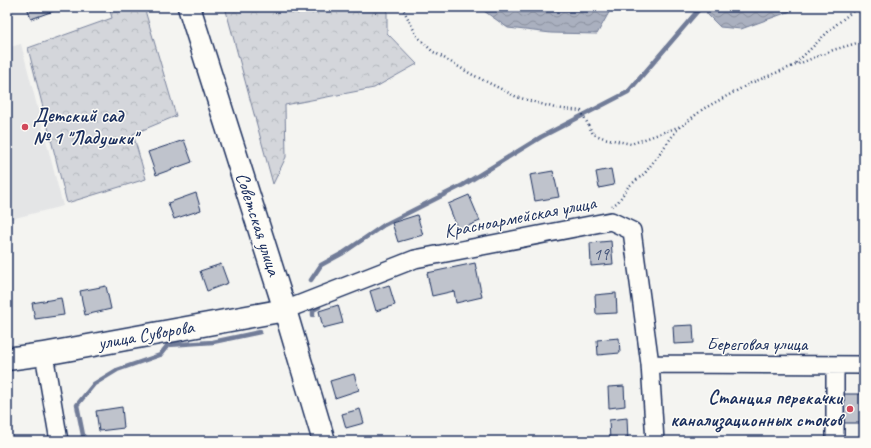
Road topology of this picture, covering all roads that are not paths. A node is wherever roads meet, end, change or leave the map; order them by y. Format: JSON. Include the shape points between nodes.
{"nodes":[{"id":1,"x":189,"y":7,"type":"edge"},
{"id":2,"x":285,"y":310,"type":"junction"},
{"id":3,"x":44,"y":354,"type":"junction"},
{"id":4,"x":7,"y":359,"type":"edge"},
{"id":5,"x":650,"y":364,"type":"junction"},
{"id":6,"x":835,"y":365,"type":"junction"},
{"id":7,"x":864,"y":366,"type":"edge"},
{"id":8,"x":59,"y":441,"type":"edge"},
{"id":9,"x":324,"y":441,"type":"edge"},
{"id":10,"x":655,"y":441,"type":"edge"},
{"id":11,"x":835,"y":441,"type":"edge"}],
"edges":[{"from":1,"to":2,"type":"main road","name":"Советская улица"},
{"from":2,"to":3,"type":"main road","name":"улица Суворова"},
{"from":2,"to":5,"type":"street","name":"Красноармейская улица","via":[[415,259],[611,221],[632,232]]},
{"from":2,"to":9,"type":"main road","name":"Советская улица"},
{"from":3,"to":4,"type":"main road","name":"улица Суворова"},
{"from":3,"to":8,"type":"street"},
{"from":5,"to":6,"type":"street","name":"Береговая улица"},
{"from":5,"to":10,"type":"street","name":"Красноармейская улица"},
{"from":6,"to":7,"type":"street","name":"Береговая улица"},
{"from":6,"to":11,"type":"street"}]}
